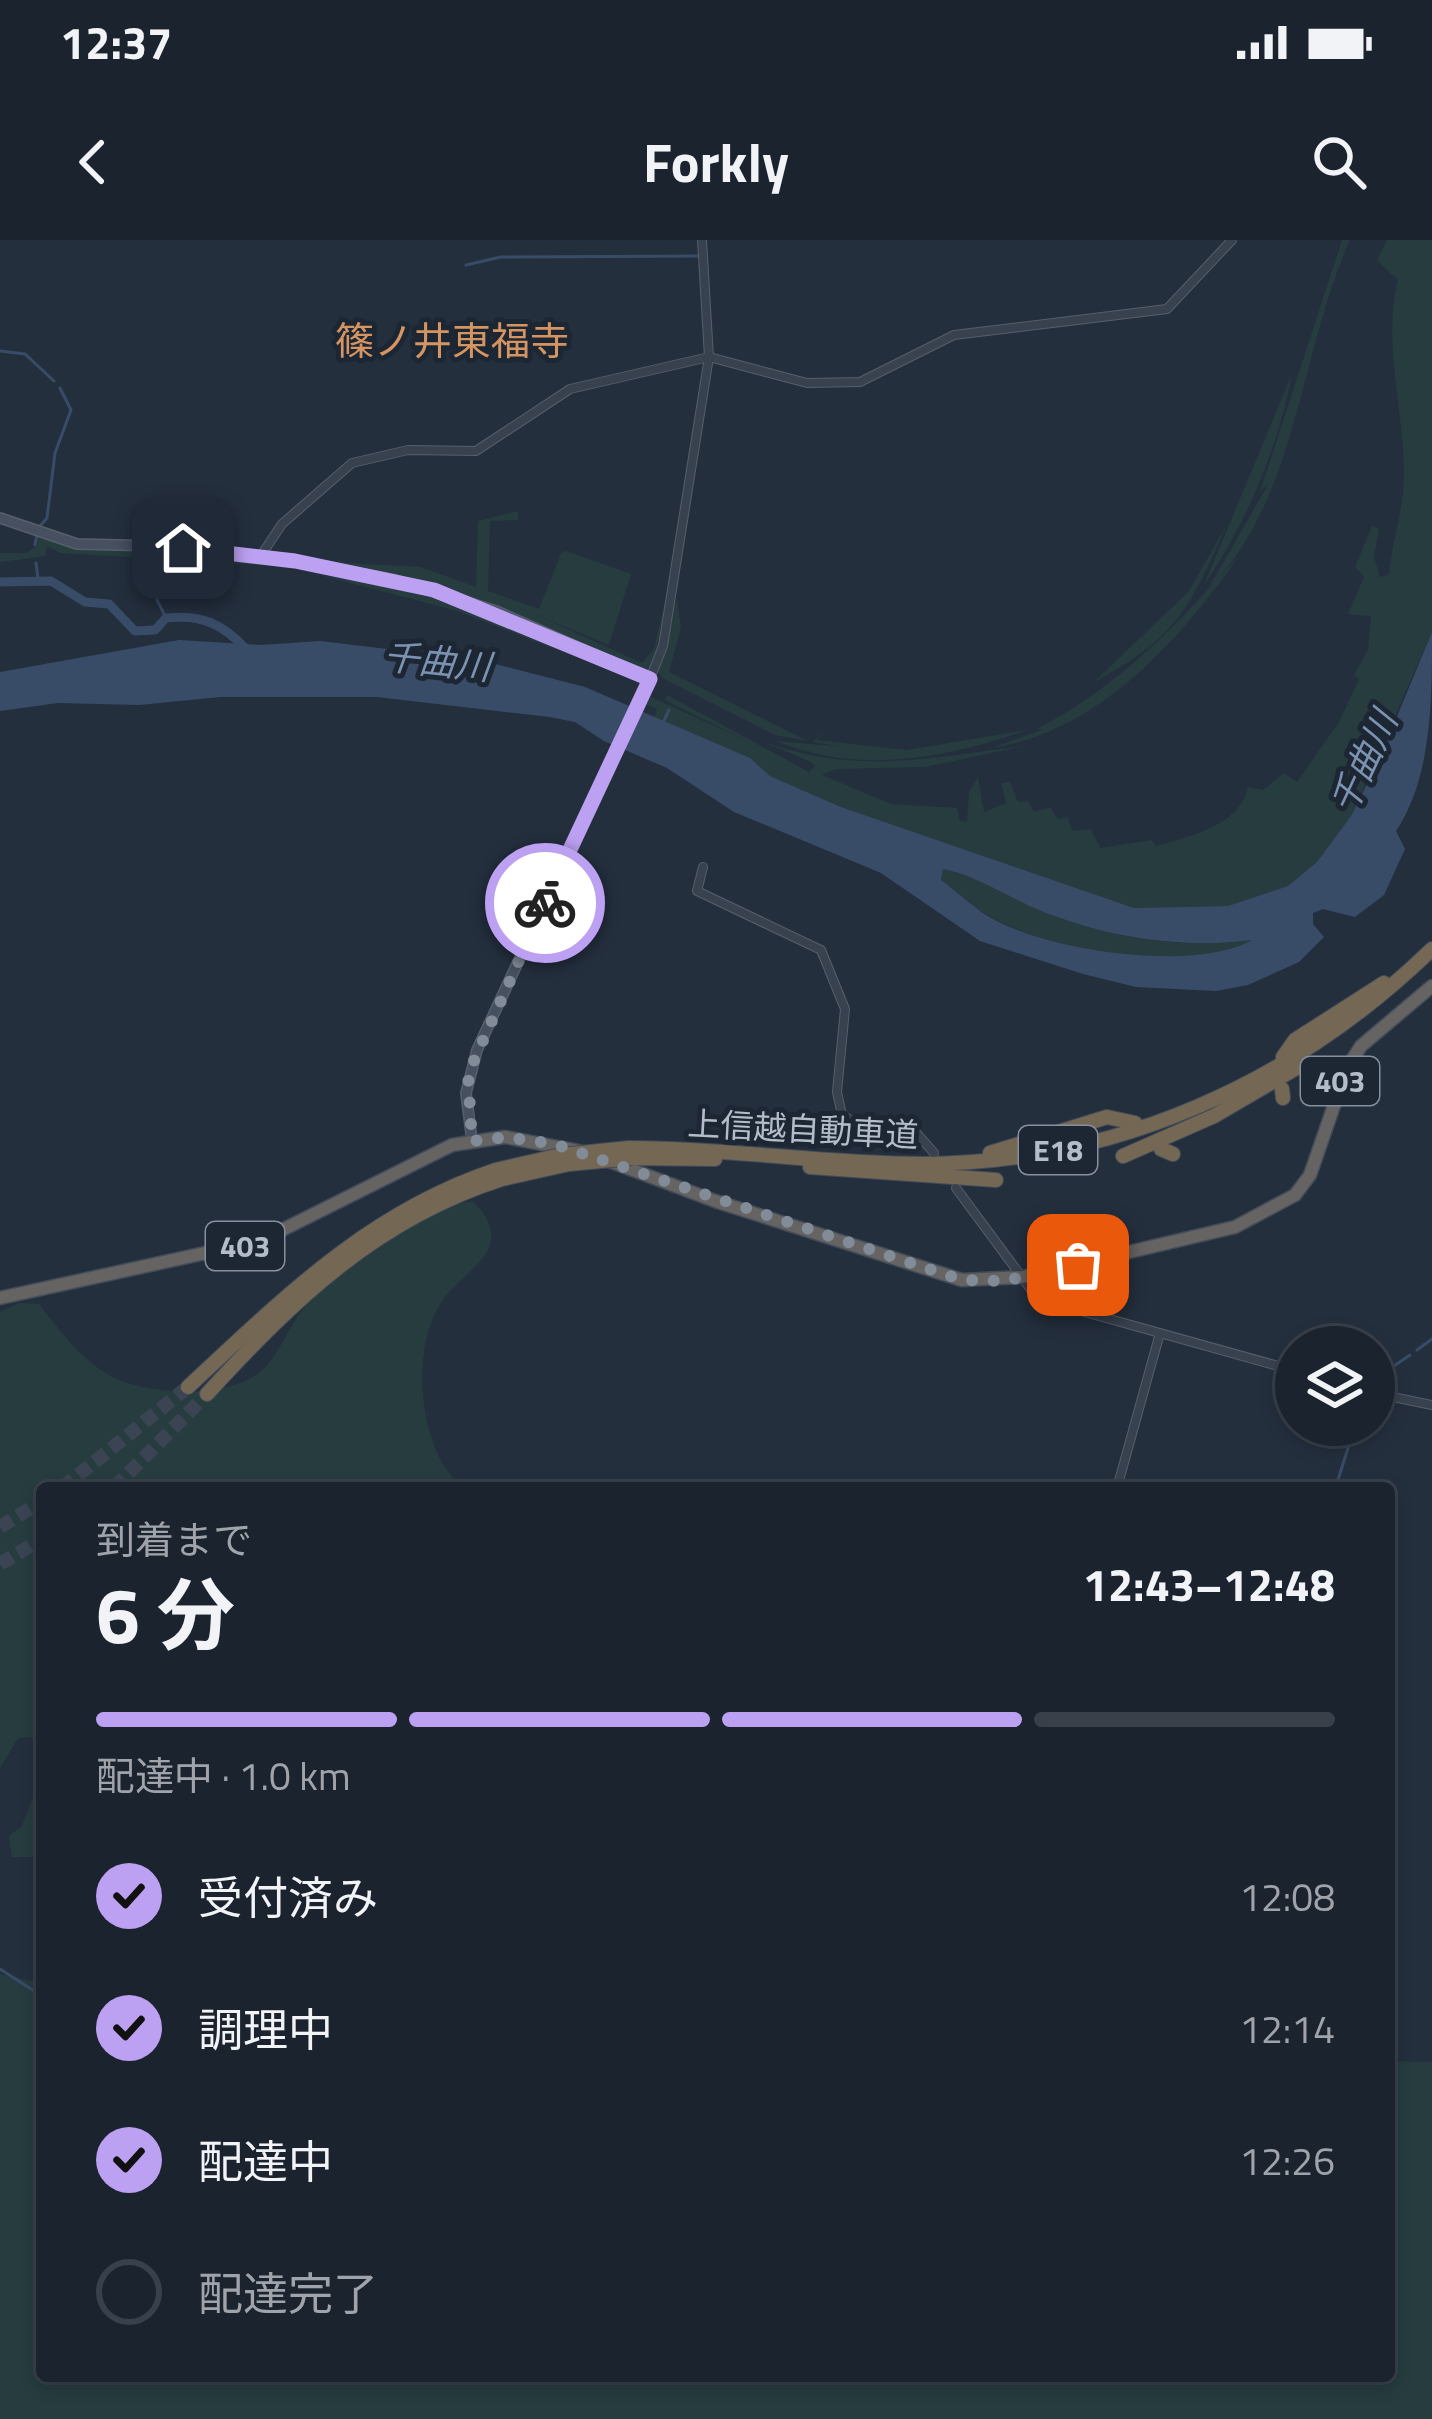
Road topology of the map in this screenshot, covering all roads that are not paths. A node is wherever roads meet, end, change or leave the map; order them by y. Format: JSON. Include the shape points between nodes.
{"nodes":[{"id":1,"x":702,"y":240,"type":"edge"},
{"id":2,"x":1232,"y":240,"type":"edge"},
{"id":3,"x":710,"y":357,"type":"junction"},
{"id":4,"x":0,"y":518,"type":"edge"},
{"id":5,"x":260,"y":557,"type":"junction"},
{"id":6,"x":648,"y":682,"type":"junction"},
{"id":7,"x":703,"y":867,"type":"dead end"},
{"id":8,"x":1432,"y":947,"type":"edge"},
{"id":9,"x":1432,"y":961,"type":"edge"},
{"id":10,"x":1432,"y":986,"type":"edge"},
{"id":11,"x":1283,"y":1058,"type":"dead end"},
{"id":12,"x":1298,"y":1067,"type":"junction"},
{"id":13,"x":1135,"y":1123,"type":"dead end"},
{"id":14,"x":472,"y":1141,"type":"junction"},
{"id":15,"x":631,"y":1153,"type":"junction"},
{"id":16,"x":934,"y":1153,"type":"dead end"},
{"id":17,"x":1123,"y":1156,"type":"dead end"},
{"id":18,"x":866,"y":1162,"type":"junction"},
{"id":19,"x":803,"y":1166,"type":"junction"},
{"id":20,"x":499,"y":1175,"type":"junction"},
{"id":21,"x":996,"y":1180,"type":"dead end"},
{"id":22,"x":956,"y":1188,"type":"dead end"},
{"id":23,"x":1024,"y":1277,"type":"junction"},
{"id":24,"x":0,"y":1298,"type":"edge"},
{"id":25,"x":1160,"y":1333,"type":"junction"},
{"id":26,"x":1275,"y":1365,"type":"edge"},
{"id":27,"x":188,"y":1387,"type":"tunnel mouth"},
{"id":28,"x":207,"y":1394,"type":"tunnel mouth"},
{"id":29,"x":1395,"y":1398,"type":"edge"},
{"id":30,"x":1432,"y":1406,"type":"edge"},
{"id":31,"x":1119,"y":1482,"type":"edge"}],
"edges":[{"from":1,"to":3,"type":"street"},
{"from":2,"to":3,"type":"street","via":[[1167,309],[954,335],[860,382],[807,383]]},
{"from":3,"to":5,"type":"street","via":[[569,389],[476,451],[408,450],[352,463],[282,524]]},
{"from":3,"to":6,"type":"street","via":[[663,646]]},
{"from":4,"to":5,"type":"main road","via":[[77,544]]},
{"from":5,"to":6,"type":"main road","via":[[434,590]]},
{"from":6,"to":14,"type":"main road","via":[[468,1074]]},
{"from":7,"to":16,"type":"street","via":[[697,891],[821,950],[845,1009],[842,1115],[856,1124],[913,1129]]},
{"from":8,"to":11,"type":"highway","via":[[1295,1040]]},
{"from":8,"to":18,"type":"highway","name":"上信越自動車道","number":"E18","via":[[1314,1046],[1177,1116],[1028,1156]]},
{"from":9,"to":12,"type":"highway","name":"上信越自動車道","number":"E18"},
{"from":10,"to":23,"type":"highway","number":"403","via":[[1347,1067],[1295,1195],[1235,1227]]},
{"from":12,"to":17,"type":"highway","via":[[1214,1117]]},
{"from":12,"to":19,"type":"highway","name":"上信越自動車道","number":"E18","via":[[1179,1124],[1056,1160],[947,1171]]},
{"from":13,"to":18,"type":"highway","via":[[1107,1117],[989,1153]]},
{"from":14,"to":23,"type":"highway","number":"403","via":[[554,1144],[962,1280]]},
{"from":14,"to":24,"type":"highway","number":"403","via":[[260,1241]]},
{"from":15,"to":18,"type":"highway","name":"上信越自動車道","number":"E18"},
{"from":15,"to":19,"type":"highway","name":"上信越自動車道","number":"E18"},
{"from":15,"to":20,"type":"highway","name":"上信越自動車道","number":"E18","bridge":true,"via":[[561,1155]]},
{"from":19,"to":21,"type":"highway"},
{"from":20,"to":27,"type":"highway","name":"上信越自動車道","number":"E18","via":[[428,1196],[354,1239]]},
{"from":20,"to":28,"type":"highway","name":"上信越自動車道","number":"E18","via":[[351,1254]]},
{"from":22,"to":23,"type":"street"},
{"from":23,"to":25,"type":"street","via":[[1038,1299]]},
{"from":25,"to":26,"type":"street"},
{"from":25,"to":31,"type":"street"},
{"from":29,"to":30,"type":"street"}]}
